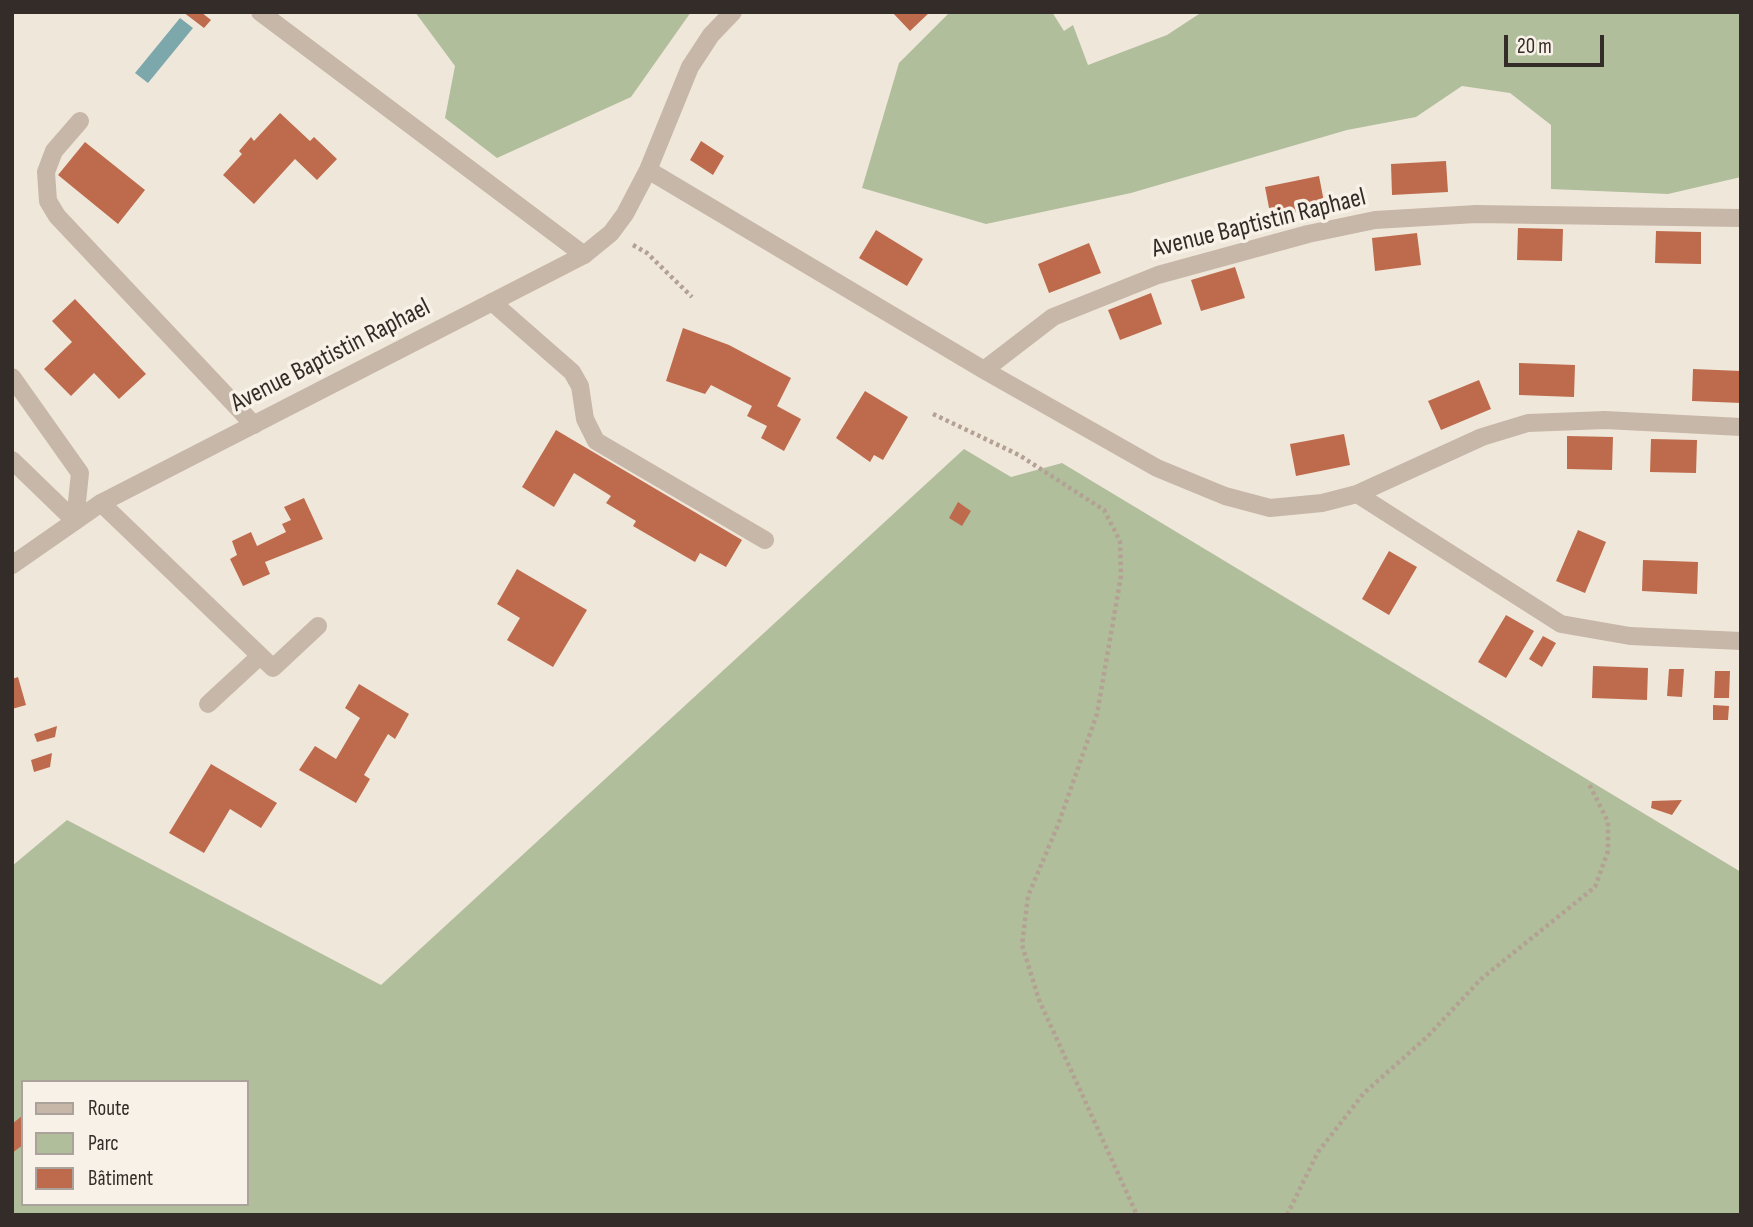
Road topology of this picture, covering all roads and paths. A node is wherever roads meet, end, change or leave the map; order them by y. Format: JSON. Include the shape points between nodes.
{"nodes":[{"id":1,"x":260,"y":12,"type":"edge"},
{"id":2,"x":733,"y":12,"type":"edge"},
{"id":3,"x":80,"y":121,"type":"dead end"},
{"id":4,"x":648,"y":170,"type":"junction"},
{"id":5,"x":1741,"y":218,"type":"edge"},
{"id":6,"x":611,"y":233,"type":"junction"},
{"id":7,"x":584,"y":256,"type":"junction"},
{"id":8,"x":692,"y":297,"type":"dead end"},
{"id":9,"x":492,"y":302,"type":"junction"},
{"id":10,"x":984,"y":370,"type":"junction"},
{"id":11,"x":12,"y":377,"type":"edge"},
{"id":12,"x":933,"y":414,"type":"dead end"},
{"id":13,"x":254,"y":425,"type":"junction"},
{"id":14,"x":1741,"y":428,"type":"edge"},
{"id":15,"x":12,"y":460,"type":"edge"},
{"id":16,"x":1357,"y":494,"type":"junction"},
{"id":17,"x":101,"y":503,"type":"junction"},
{"id":18,"x":75,"y":521,"type":"junction"},
{"id":19,"x":765,"y":540,"type":"dead end"},
{"id":20,"x":12,"y":565,"type":"edge"},
{"id":21,"x":318,"y":626,"type":"dead end"},
{"id":22,"x":1741,"y":641,"type":"edge"},
{"id":23,"x":260,"y":656,"type":"junction"},
{"id":24,"x":208,"y":704,"type":"dead end"},
{"id":25,"x":1588,"y":784,"type":"dead end"},
{"id":26,"x":1137,"y":1215,"type":"edge"},
{"id":27,"x":1287,"y":1215,"type":"edge"}],
"edges":[{"from":1,"to":7,"type":"street"},
{"from":2,"to":4,"type":"street","name":"Avenue Baptistin Raphael","via":[[690,67]]},
{"from":3,"to":13,"type":"street","via":[[54,151],[46,173],[48,201],[57,216]]},
{"from":4,"to":6,"type":"street","name":"Avenue Baptistin Raphael"},
{"from":4,"to":10,"type":"street"},
{"from":5,"to":10,"type":"street","name":"Avenue Baptistin Raphael","via":[[1476,214],[1375,220],[1158,275],[1053,317]]},
{"from":6,"to":7,"type":"street","name":"Avenue Baptistin Raphael"},
{"from":6,"to":8,"type":"path","via":[[647,253]]},
{"from":7,"to":9,"type":"street","name":"Avenue Baptistin Raphael"},
{"from":9,"to":13,"type":"street","name":"Avenue Baptistin Raphael"},
{"from":9,"to":19,"type":"street","via":[[572,372],[596,441]]},
{"from":10,"to":16,"type":"street","via":[[1157,468],[1225,496],[1270,508]]},
{"from":11,"to":18,"type":"street","via":[[80,473]]},
{"from":12,"to":26,"type":"path","via":[[1019,455],[1104,510],[1120,541],[1121,576],[1097,714],[1028,896],[1022,945],[1039,1000]]},
{"from":13,"to":17,"type":"street","name":"Avenue Baptistin Raphael"},
{"from":14,"to":16,"type":"street","via":[[1605,420],[1528,423],[1482,437]]},
{"from":15,"to":18,"type":"street"},
{"from":16,"to":22,"type":"street","via":[[1561,624],[1630,636]]},
{"from":17,"to":18,"type":"street","name":"Avenue Baptistin Raphael"},
{"from":17,"to":23,"type":"street"},
{"from":18,"to":20,"type":"street","name":"Avenue Baptistin Raphael"},
{"from":21,"to":23,"type":"street","via":[[273,668]]},
{"from":23,"to":24,"type":"street"},
{"from":25,"to":27,"type":"path","via":[[1608,822],[1608,850],[1595,887],[1481,979],[1427,1037],[1364,1093],[1318,1152]]}]}
